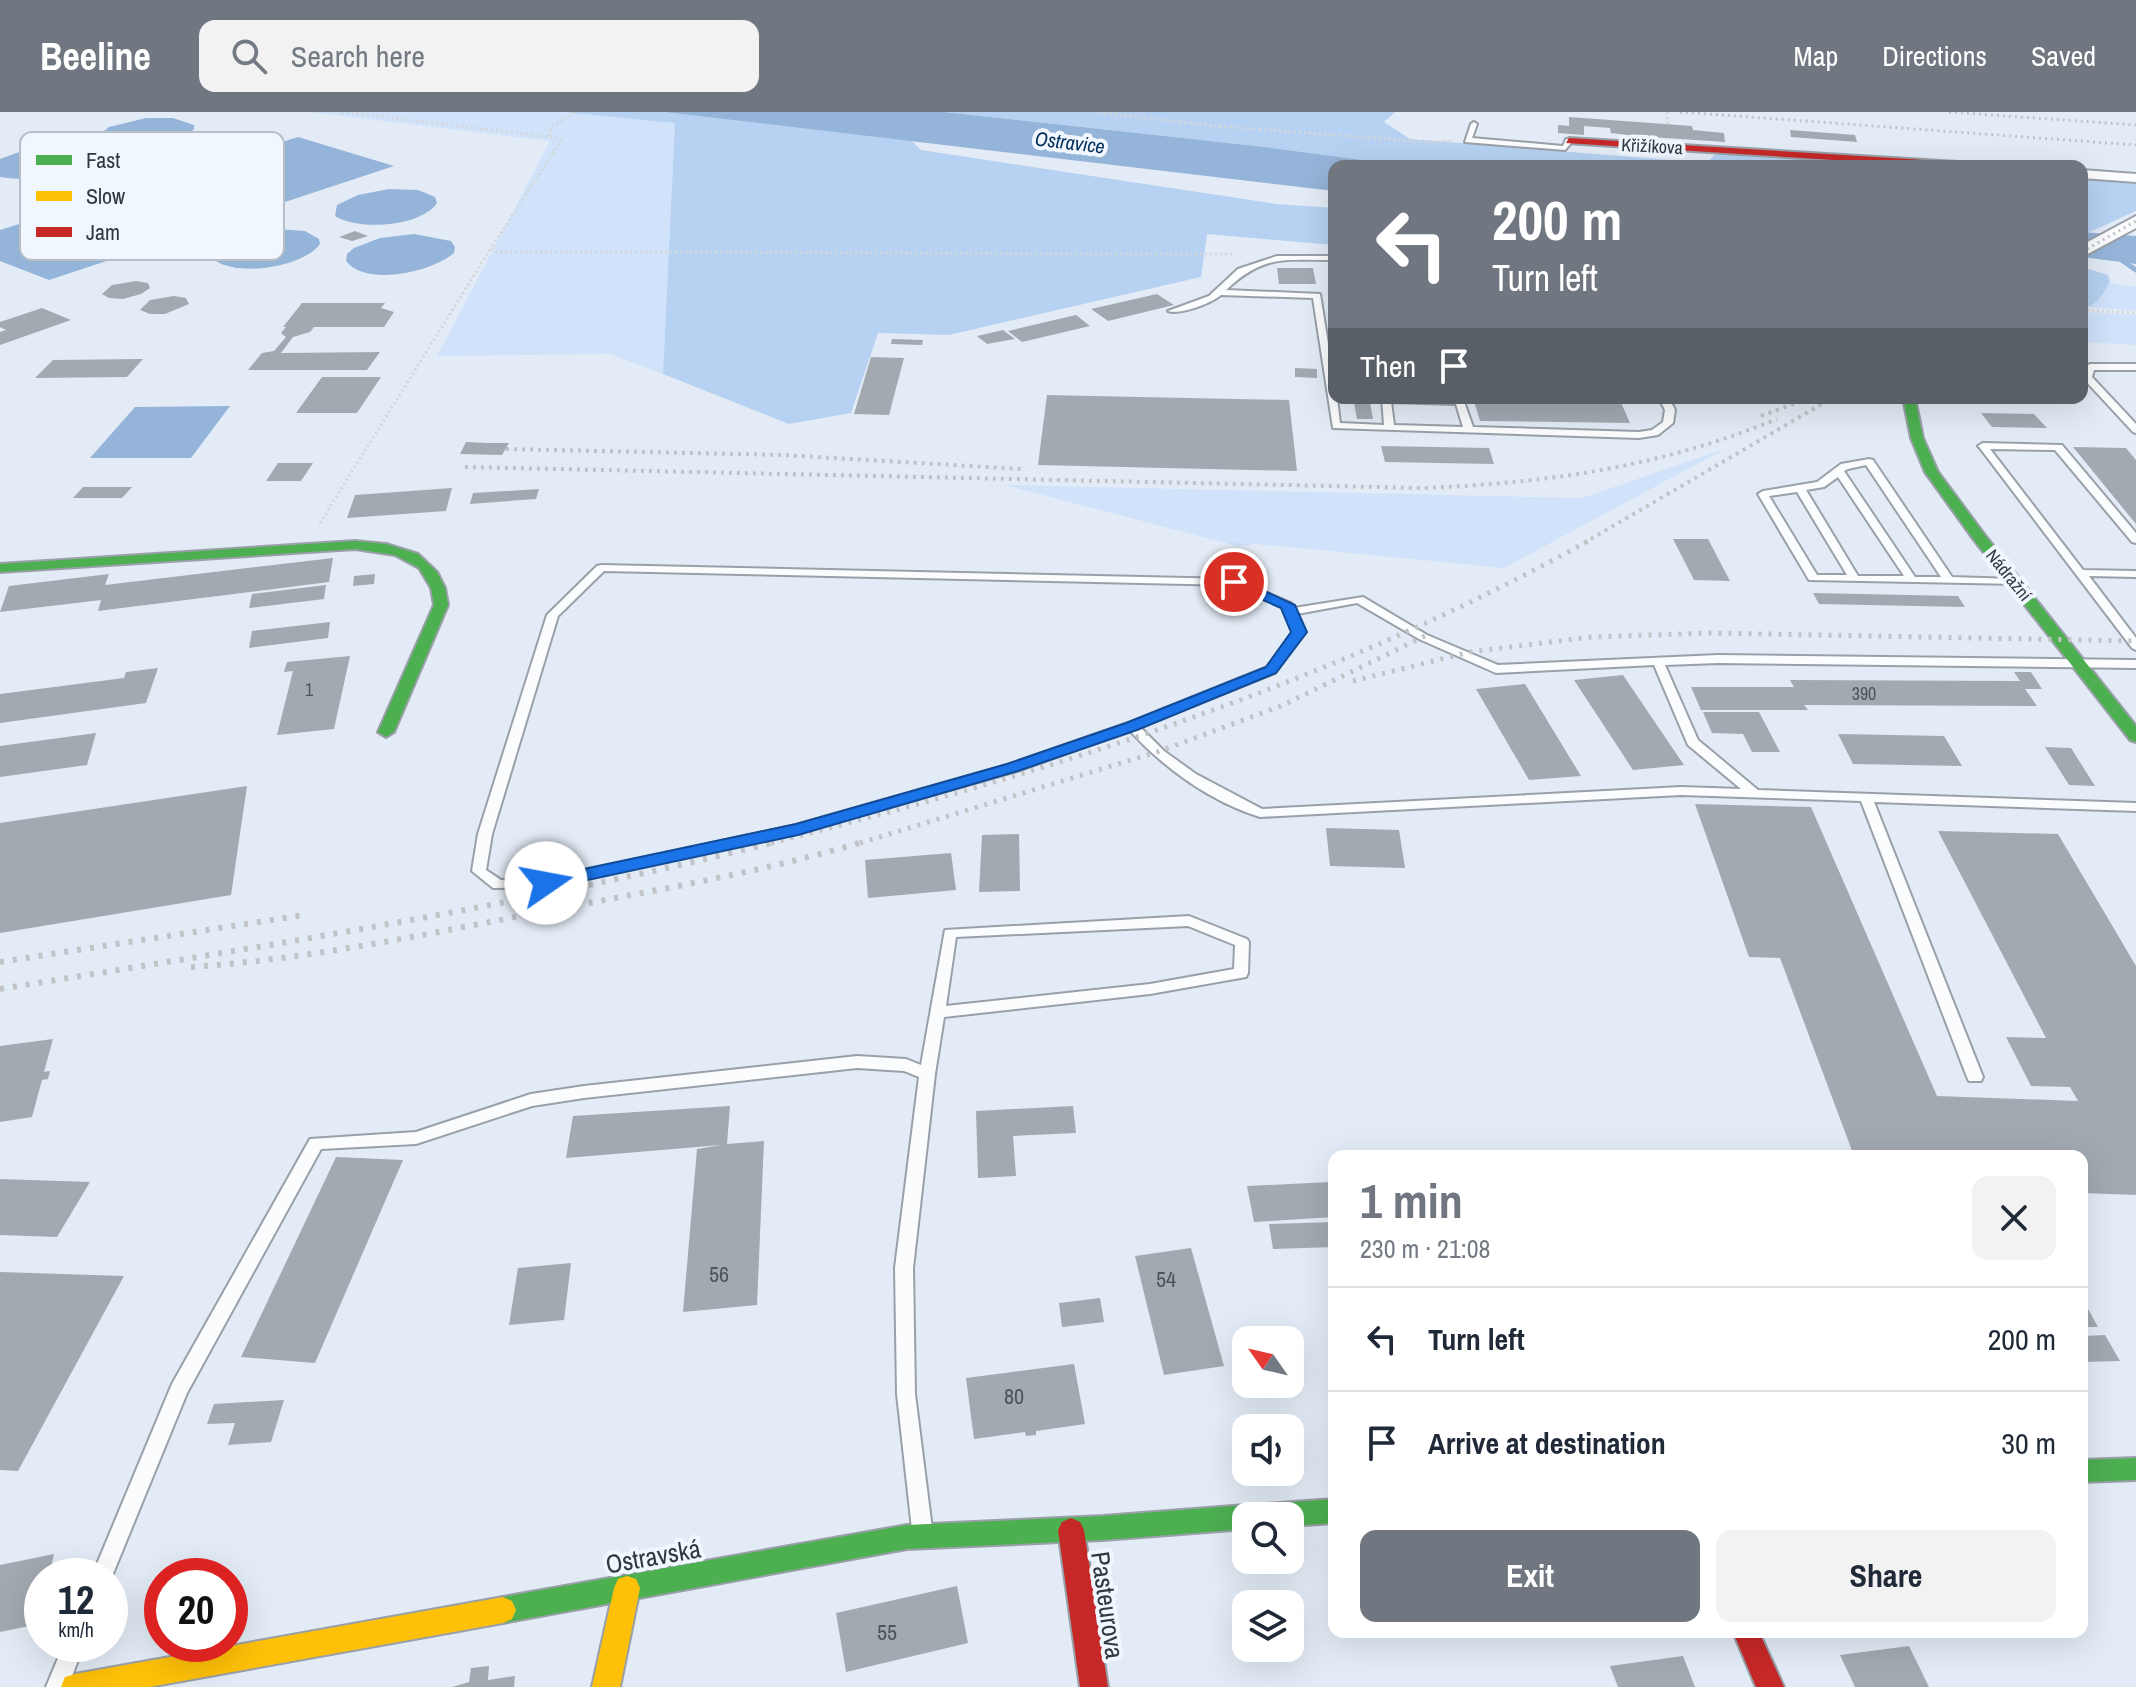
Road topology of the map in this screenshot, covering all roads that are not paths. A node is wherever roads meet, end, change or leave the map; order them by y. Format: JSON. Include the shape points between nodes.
{"nodes":[{"id":1,"x":1474,"y":124,"type":"dead end"},
{"id":2,"x":1569,"y":141,"type":"joint"},
{"id":3,"x":1877,"y":160,"type":"edge"},
{"id":4,"x":2088,"y":174,"type":"edge"},
{"id":5,"x":2136,"y":178,"type":"edge"},
{"id":6,"x":2135,"y":221,"type":"edge"},
{"id":7,"x":2088,"y":248,"type":"edge"},
{"id":8,"x":1328,"y":258,"type":"edge"},
{"id":9,"x":1219,"y":292,"type":"junction"},
{"id":10,"x":1172,"y":311,"type":"dead end"},
{"id":11,"x":1328,"y":357,"type":"edge"},
{"id":12,"x":2136,"y":367,"type":"edge"},
{"id":13,"x":2088,"y":374,"type":"edge"},
{"id":14,"x":2088,"y":378,"type":"edge"},
{"id":15,"x":1333,"y":404,"type":"edge"},
{"id":16,"x":1387,"y":404,"type":"edge"},
{"id":17,"x":1461,"y":404,"type":"edge"},
{"id":18,"x":1667,"y":404,"type":"edge"},
{"id":19,"x":1910,"y":404,"type":"edge"},
{"id":20,"x":1389,"y":428,"type":"junction"},
{"id":21,"x":1469,"y":430,"type":"junction"},
{"id":22,"x":2136,"y":430,"type":"edge"},
{"id":23,"x":1839,"y":471,"type":"junction"},
{"id":24,"x":1800,"y":488,"type":"junction"},
{"id":25,"x":2136,"y":540,"type":"edge"},
{"id":26,"x":0,"y":568,"type":"edge"},
{"id":27,"x":2080,"y":573,"type":"junction"},
{"id":28,"x":2136,"y":574,"type":"edge"},
{"id":29,"x":1855,"y":579,"type":"junction"},
{"id":30,"x":1912,"y":580,"type":"junction"},
{"id":31,"x":1949,"y":581,"type":"junction"},
{"id":32,"x":2015,"y":582,"type":"junction"},
{"id":33,"x":1290,"y":612,"type":"junction"},
{"id":34,"x":2136,"y":646,"type":"edge"},
{"id":35,"x":1658,"y":662,"type":"junction"},
{"id":36,"x":2080,"y":664,"type":"junction"},
{"id":37,"x":2136,"y":664,"type":"edge"},
{"id":38,"x":1132,"y":726,"type":"junction"},
{"id":39,"x":386,"y":732,"type":"dead end"},
{"id":40,"x":2136,"y":737,"type":"edge"},
{"id":41,"x":1755,"y":794,"type":"junction"},
{"id":42,"x":1866,"y":798,"type":"junction"},
{"id":43,"x":2136,"y":807,"type":"edge"},
{"id":44,"x":937,"y":1012,"type":"junction"},
{"id":45,"x":927,"y":1074,"type":"junction"},
{"id":46,"x":1975,"y":1077,"type":"dead end"},
{"id":47,"x":2136,"y":1469,"type":"edge"},
{"id":48,"x":2088,"y":1471,"type":"edge"},
{"id":49,"x":1328,"y":1511,"type":"edge"},
{"id":50,"x":1304,"y":1513,"type":"edge"},
{"id":51,"x":1232,"y":1518,"type":"edge"},
{"id":52,"x":1071,"y":1530,"type":"junction"},
{"id":53,"x":923,"y":1537,"type":"junction"},
{"id":54,"x":109,"y":1558,"type":"edge"},
{"id":55,"x":627,"y":1588,"type":"junction"},
{"id":56,"x":1749,"y":1638,"type":"edge"},
{"id":57,"x":75,"y":1662,"type":"edge"},
{"id":58,"x":77,"y":1686,"type":"edge"},
{"id":59,"x":606,"y":1687,"type":"edge"},
{"id":60,"x":1094,"y":1687,"type":"edge"},
{"id":61,"x":1770,"y":1687,"type":"edge"}],
"edges":[{"from":1,"to":2,"type":"lane","via":[[1468,140],[1565,148]]},
{"from":2,"to":3,"type":"street","name":"Křižíkova"},
{"from":4,"to":5,"type":"street"},
{"from":6,"to":7,"type":"street"},
{"from":8,"to":9,"type":"lane","via":[[1277,258],[1241,271]]},
{"from":9,"to":10,"type":"lane"},
{"from":9,"to":11,"type":"lane","via":[[1321,296]]},
{"from":12,"to":13,"type":"lane","via":[[2090,367]]},
{"from":14,"to":22,"type":"lane"},
{"from":15,"to":20,"type":"lane","via":[[1336,426]]},
{"from":16,"to":20,"type":"lane"},
{"from":17,"to":21,"type":"lane"},
{"from":18,"to":21,"type":"lane","via":[[1668,423],[1655,433]]},
{"from":19,"to":32,"type":"street","name":"Nádražní","via":[[1932,472]]},
{"from":20,"to":21,"type":"lane"},
{"from":23,"to":24,"type":"lane","via":[[1820,485]]},
{"from":23,"to":30,"type":"lane"},
{"from":23,"to":31,"type":"lane","via":[[1869,462]]},
{"from":24,"to":29,"type":"lane"},
{"from":24,"to":29,"type":"lane","via":[[1763,494],[1813,578]]},
{"from":25,"to":27,"type":"lane","via":[[2058,447],[1983,446]]},
{"from":26,"to":39,"type":"street","via":[[355,545],[389,548],[421,561],[438,581],[439,614]]},
{"from":27,"to":28,"type":"lane"},
{"from":27,"to":34,"type":"lane"},
{"from":29,"to":30,"type":"lane"},
{"from":30,"to":31,"type":"lane"},
{"from":31,"to":32,"type":"lane"},
{"from":32,"to":36,"type":"street","name":"Nádražní"},
{"from":33,"to":35,"type":"lane","via":[[1359,599],[1423,637],[1496,669]]},
{"from":33,"to":38,"type":"lane","via":[[1299,632],[1271,670]]},
{"from":33,"to":38,"type":"lane","via":[[1287,605],[1234,582],[601,568],[553,615],[485,834],[479,871],[498,885],[546,883],[798,829],[1012,768]]},
{"from":35,"to":36,"type":"lane"},
{"from":35,"to":41,"type":"lane","via":[[1692,742]]},
{"from":36,"to":37,"type":"lane"},
{"from":36,"to":40,"type":"street","name":"Nádražní"},
{"from":38,"to":41,"type":"lane","via":[[1157,752],[1217,795],[1260,813],[1681,791]]},
{"from":41,"to":42,"type":"lane"},
{"from":42,"to":43,"type":"lane"},
{"from":42,"to":46,"type":"lane"},
{"from":44,"to":44,"type":"lane","via":[[950,933],[1189,921],[1242,942],[1241,973],[1150,989]]},
{"from":44,"to":45,"type":"lane"},
{"from":45,"to":53,"type":"lane","via":[[904,1268],[906,1394]]},
{"from":45,"to":54,"type":"lane","via":[[906,1065],[857,1062],[584,1092],[531,1100],[416,1138],[316,1143],[179,1390]]},
{"from":47,"to":48,"type":"street"},
{"from":49,"to":50,"type":"street"},
{"from":51,"to":52,"type":"street","name":"Ostravská"},
{"from":52,"to":53,"type":"street","name":"Ostravská"},
{"from":52,"to":60,"type":"street","name":"Pasteurova"},
{"from":53,"to":55,"type":"street","name":"Ostravská"},
{"from":55,"to":58,"type":"street","name":"Ostravská"},
{"from":55,"to":59,"type":"street"},
{"from":56,"to":61,"type":"street"},
{"from":57,"to":58,"type":"lane"}]}
